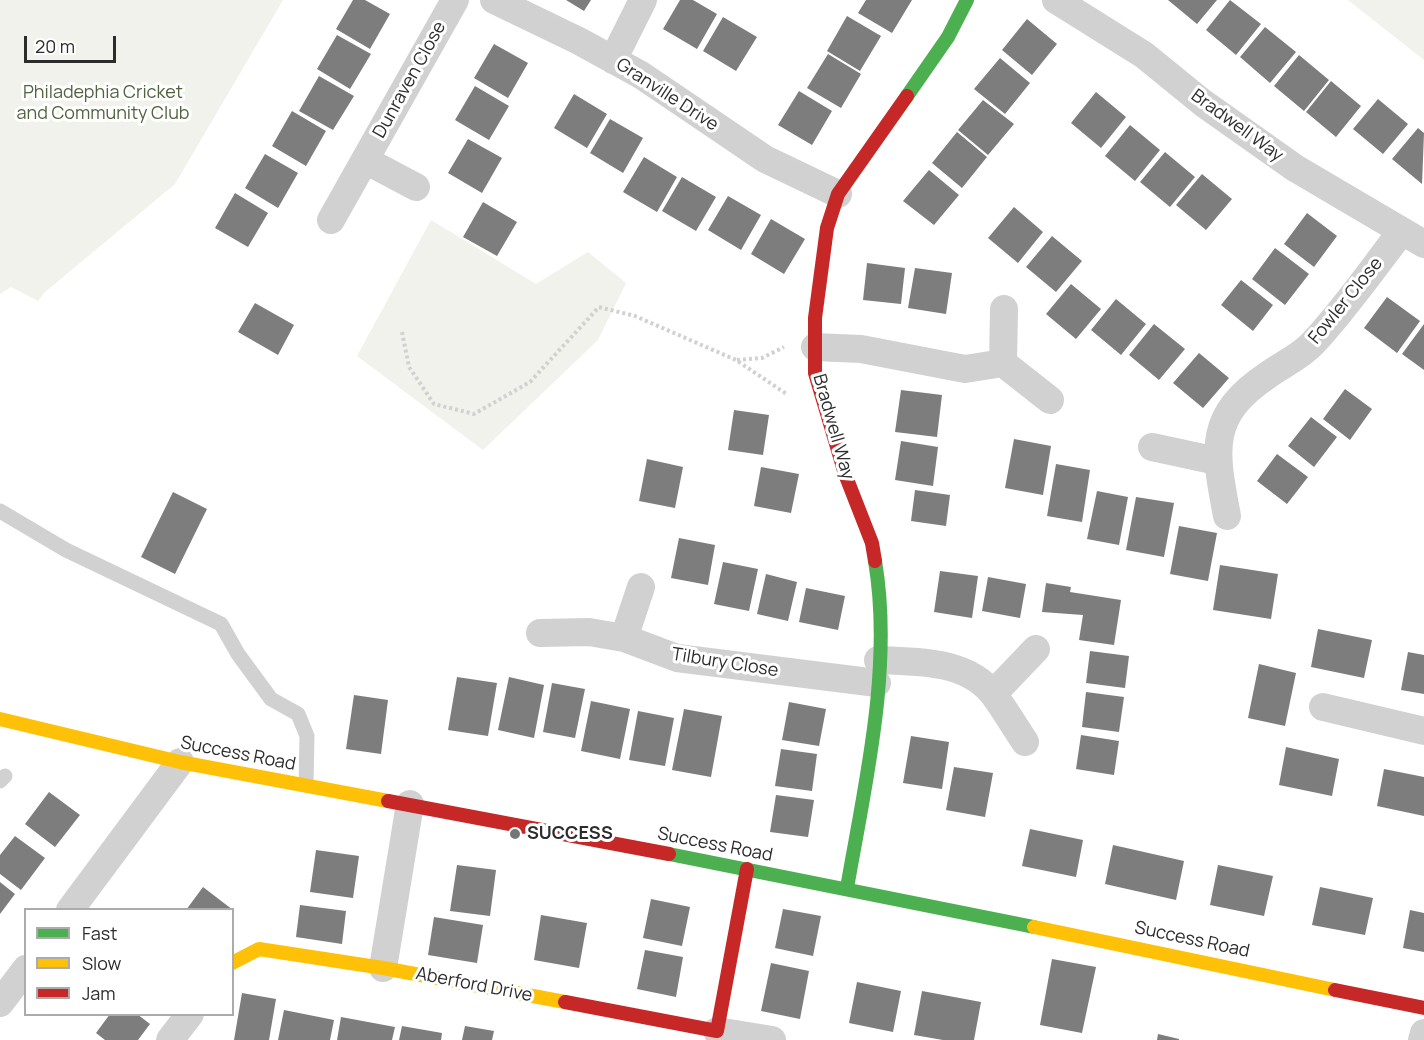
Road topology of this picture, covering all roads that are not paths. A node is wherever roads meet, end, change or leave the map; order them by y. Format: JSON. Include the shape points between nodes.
{"nodes":[{"id":1,"x":455,"y":0,"type":"edge"},
{"id":2,"x":494,"y":0,"type":"edge"},
{"id":3,"x":643,"y":0,"type":"edge"},
{"id":4,"x":967,"y":0,"type":"edge"},
{"id":5,"x":1056,"y":0,"type":"edge"},
{"id":6,"x":613,"y":60,"type":"junction"},
{"id":7,"x":365,"y":160,"type":"junction"},
{"id":8,"x":416,"y":188,"type":"dead end"},
{"id":9,"x":838,"y":194,"type":"junction"},
{"id":10,"x":331,"y":220,"type":"dead end"},
{"id":11,"x":1413,"y":238,"type":"edge"},
{"id":12,"x":1004,"y":309,"type":"dead end"},
{"id":13,"x":815,"y":339,"type":"junction"},
{"id":14,"x":1003,"y":363,"type":"junction"},
{"id":15,"x":1050,"y":400,"type":"dead end"},
{"id":16,"x":1152,"y":447,"type":"dead end"},
{"id":17,"x":1217,"y":461,"type":"junction"},
{"id":18,"x":0,"y":511,"type":"edge"},
{"id":19,"x":1227,"y":516,"type":"dead end"},
{"id":20,"x":641,"y":587,"type":"dead end"},
{"id":21,"x":540,"y":633,"type":"dead end"},
{"id":22,"x":624,"y":638,"type":"junction"},
{"id":23,"x":1036,"y":649,"type":"dead end"},
{"id":24,"x":878,"y":672,"type":"junction"},
{"id":25,"x":993,"y":694,"type":"junction"},
{"id":26,"x":1323,"y":706,"type":"dead end"},
{"id":27,"x":0,"y":719,"type":"edge"},
{"id":28,"x":1424,"y":731,"type":"edge"},
{"id":29,"x":1025,"y":742,"type":"dead end"},
{"id":30,"x":180,"y":762,"type":"junction"},
{"id":31,"x":306,"y":785,"type":"junction"},
{"id":32,"x":410,"y":804,"type":"junction"},
{"id":33,"x":747,"y":869,"type":"junction"},
{"id":34,"x":847,"y":888,"type":"junction"},
{"id":35,"x":71,"y":908,"type":"edge"},
{"id":36,"x":234,"y":962,"type":"edge"},
{"id":37,"x":383,"y":968,"type":"junction"},
{"id":38,"x":24,"y":972,"type":"edge"},
{"id":39,"x":0,"y":1003,"type":"edge"},
{"id":40,"x":1424,"y":1008,"type":"edge"},
{"id":41,"x":188,"y":1016,"type":"edge"},
{"id":42,"x":717,"y":1031,"type":"junction"},
{"id":43,"x":684,"y":1033,"type":"edge"},
{"id":44,"x":1424,"y":1033,"type":"edge"},
{"id":45,"x":170,"y":1040,"type":"edge"},
{"id":46,"x":772,"y":1040,"type":"edge"},
{"id":47,"x":1422,"y":1040,"type":"edge"}],
"edges":[{"from":1,"to":7,"type":"street","name":"Dunraven Close"},
{"from":2,"to":6,"type":"street","name":"Granville Drive"},
{"from":3,"to":6,"type":"street"},
{"from":4,"to":9,"type":"street","name":"Bradwell Way","via":[[948,37]]},
{"from":5,"to":11,"type":"street","name":"Bradwell Way","via":[[1144,55],[1203,103],[1295,168]]},
{"from":6,"to":9,"type":"street","name":"Granville Drive","via":[[765,159]]},
{"from":7,"to":8,"type":"street"},
{"from":7,"to":10,"type":"street","name":"Dunraven Close"},
{"from":9,"to":13,"type":"street","name":"Bradwell Way","via":[[827,228]]},
{"from":11,"to":17,"type":"street","name":"Fowler Close","via":[[1311,345],[1266,375],[1233,405],[1221,429]]},
{"from":12,"to":14,"type":"street"},
{"from":13,"to":14,"type":"street","via":[[965,369]]},
{"from":13,"to":24,"type":"street","name":"Bradwell Way","via":[[815,373],[828,422],[878,570]]},
{"from":14,"to":15,"type":"street"},
{"from":16,"to":17,"type":"street"},
{"from":17,"to":19,"type":"street","name":"Fowler Close"},
{"from":18,"to":31,"type":"lane","via":[[66,550],[221,624],[271,699],[298,714],[307,736]]},
{"from":20,"to":22,"type":"street"},
{"from":21,"to":22,"type":"street","name":"Tilbury Close","via":[[589,632]]},
{"from":22,"to":24,"type":"street","name":"Tilbury Close","via":[[677,658]]},
{"from":23,"to":25,"type":"street"},
{"from":24,"to":25,"type":"street","name":"Tilbury Close","via":[[935,663],[957,669]]},
{"from":24,"to":34,"type":"street","name":"Bradwell Way","via":[[875,727]]},
{"from":25,"to":29,"type":"street"},
{"from":26,"to":28,"type":"street"},
{"from":27,"to":30,"type":"street","name":"Success Road"},
{"from":30,"to":31,"type":"street","name":"Success Road"},
{"from":30,"to":35,"type":"street"},
{"from":31,"to":32,"type":"street","name":"Success Road"},
{"from":32,"to":33,"type":"street","name":"Success Road"},
{"from":32,"to":37,"type":"street"},
{"from":33,"to":34,"type":"street","name":"Success Road"},
{"from":33,"to":42,"type":"street"},
{"from":34,"to":40,"type":"street","name":"Success Road"},
{"from":36,"to":37,"type":"street","name":"Aberford Drive","via":[[259,949]]},
{"from":37,"to":43,"type":"street","name":"Aberford Drive"},
{"from":38,"to":39,"type":"street"},
{"from":41,"to":45,"type":"street"},
{"from":42,"to":43,"type":"street","name":"Aberford Drive"},
{"from":42,"to":46,"type":"street","name":"Aberford Drive"},
{"from":44,"to":47,"type":"street"}]}
